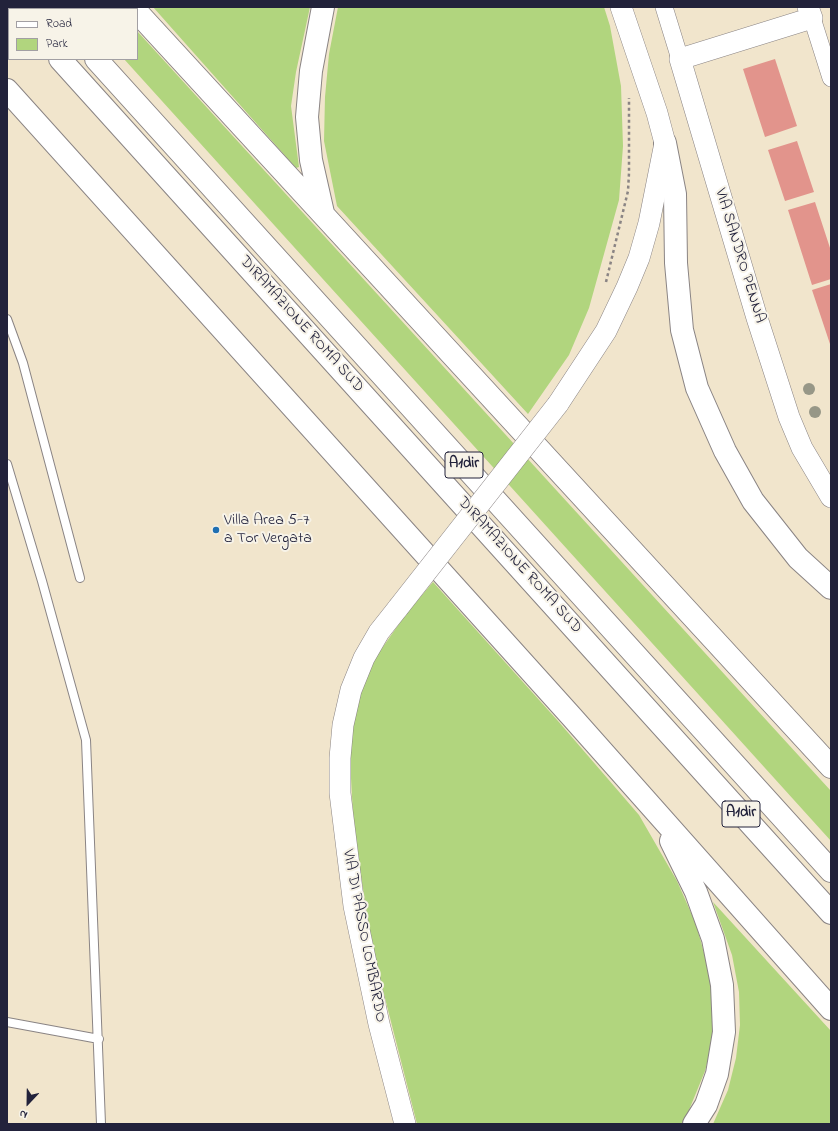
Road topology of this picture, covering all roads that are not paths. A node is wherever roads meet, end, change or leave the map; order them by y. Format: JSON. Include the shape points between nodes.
{"nodes":[{"id":1,"x":324,"y":7,"type":"edge"},
{"id":2,"x":621,"y":7,"type":"edge"},
{"id":3,"x":664,"y":7,"type":"edge"},
{"id":4,"x":810,"y":12,"type":"edge"},
{"id":5,"x":138,"y":13,"type":"edge"},
{"id":6,"x":680,"y":59,"type":"junction"},
{"id":7,"x":61,"y":60,"type":"edge"},
{"id":8,"x":97,"y":60,"type":"edge"},
{"id":9,"x":831,"y":78,"type":"edge"},
{"id":10,"x":7,"y":90,"type":"edge"},
{"id":11,"x":665,"y":143,"type":"junction"},
{"id":12,"x":323,"y":214,"type":"junction"},
{"id":13,"x":7,"y":318,"type":"edge"},
{"id":14,"x":7,"y":464,"type":"edge"},
{"id":15,"x":831,"y":497,"type":"edge"},
{"id":16,"x":80,"y":578,"type":"dead end"},
{"id":17,"x":831,"y":588,"type":"edge"},
{"id":18,"x":571,"y":716,"type":"junction"},
{"id":19,"x":831,"y":767,"type":"edge"},
{"id":20,"x":831,"y":871,"type":"edge"},
{"id":21,"x":831,"y":913,"type":"edge"},
{"id":22,"x":831,"y":1009,"type":"edge"},
{"id":23,"x":7,"y":1022,"type":"edge"},
{"id":24,"x":99,"y":1038,"type":"junction"},
{"id":25,"x":101,"y":1124,"type":"edge"},
{"id":26,"x":405,"y":1124,"type":"edge"},
{"id":27,"x":694,"y":1124,"type":"edge"}],
"edges":[{"from":1,"to":12,"type":"highway","via":[[311,71],[307,117],[311,160]]},
{"from":2,"to":11,"type":"street","name":"VIA DI PASSO LOMBARDO"},
{"from":3,"to":6,"type":"street","name":"VIA SANDRO PENNA"},
{"from":4,"to":6,"type":"street"},
{"from":4,"to":9,"type":"street"},
{"from":5,"to":12,"type":"highway"},
{"from":6,"to":15,"type":"street","name":"VIA SANDRO PENNA","via":[[789,417],[802,448]]},
{"from":7,"to":21,"type":"highway","name":"DIRAMAZIONE ROMA SUD","number":"A1dir"},
{"from":8,"to":20,"type":"highway","name":"DIRAMAZIONE ROMA SUD","number":"A1dir"},
{"from":10,"to":18,"type":"highway"},
{"from":11,"to":17,"type":"highway","via":[[675,194],[676,263],[682,330],[697,388],[725,451],[753,501],[798,558]]},
{"from":11,"to":26,"type":"street","name":"VIA DI PASSO LOMBARDO","bridge":true,"via":[[649,223],[639,258],[606,331],[558,404],[379,632],[364,658],[351,690],[343,726],[340,793],[354,906]]},
{"from":12,"to":19,"type":"highway"},
{"from":13,"to":16,"type":"lane","via":[[23,363]]},
{"from":14,"to":24,"type":"lane","via":[[86,740]]},
{"from":18,"to":22,"type":"highway"},
{"from":18,"to":27,"type":"highway","via":[[670,840],[696,892],[713,939],[722,985],[724,1032],[717,1074],[706,1105]]},
{"from":23,"to":24,"type":"lane"},
{"from":24,"to":25,"type":"lane"}]}
